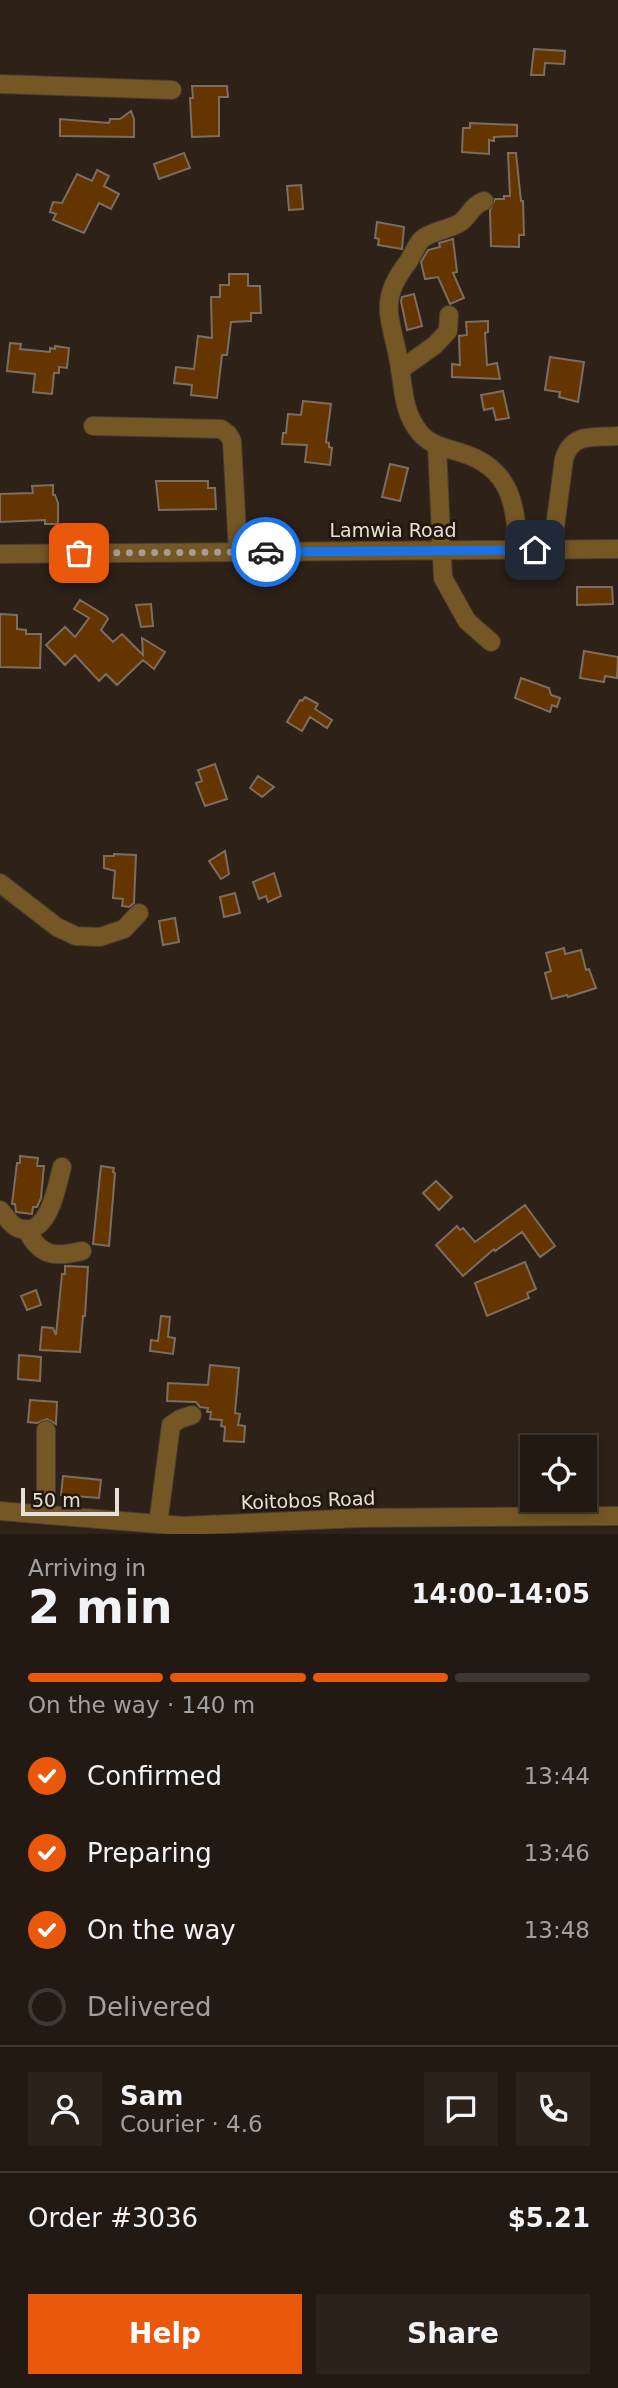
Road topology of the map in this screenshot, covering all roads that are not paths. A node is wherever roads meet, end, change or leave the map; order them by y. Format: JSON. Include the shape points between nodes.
{"nodes":[{"id":1,"x":0,"y":84,"type":"edge"},
{"id":2,"x":172,"y":90,"type":"dead end"},
{"id":3,"x":484,"y":201,"type":"dead end"},
{"id":4,"x":449,"y":315,"type":"dead end"},
{"id":5,"x":400,"y":370,"type":"junction"},
{"id":6,"x":93,"y":426,"type":"dead end"},
{"id":7,"x":618,"y":436,"type":"edge"},
{"id":8,"x":437,"y":446,"type":"junction"},
{"id":9,"x":618,"y":549,"type":"edge"},
{"id":10,"x":518,"y":550,"type":"junction"},
{"id":11,"x":552,"y":550,"type":"junction"},
{"id":12,"x":441,"y":551,"type":"junction"},
{"id":13,"x":238,"y":552,"type":"junction"},
{"id":14,"x":0,"y":554,"type":"edge"},
{"id":15,"x":491,"y":642,"type":"dead end"},
{"id":16,"x":0,"y":883,"type":"edge"},
{"id":17,"x":139,"y":913,"type":"dead end"},
{"id":18,"x":62,"y":1167,"type":"dead end"},
{"id":19,"x":0,"y":1210,"type":"edge"},
{"id":20,"x":26,"y":1229,"type":"junction"},
{"id":21,"x":82,"y":1251,"type":"dead end"},
{"id":22,"x":192,"y":1416,"type":"dead end"},
{"id":23,"x":46,"y":1430,"type":"dead end"},
{"id":24,"x":0,"y":1511,"type":"edge"},
{"id":25,"x":46,"y":1515,"type":"junction"},
{"id":26,"x":618,"y":1516,"type":"edge"},
{"id":27,"x":158,"y":1524,"type":"junction"}],
"edges":[{"from":1,"to":2,"type":"street"},
{"from":3,"to":5,"type":"street","via":[[459,223],[421,240],[396,276],[388,295]]},
{"from":4,"to":5,"type":"street","via":[[448,331]]},
{"from":5,"to":8,"type":"street","via":[[407,413],[421,435]]},
{"from":6,"to":13,"type":"street","via":[[221,429],[228,434]]},
{"from":7,"to":11,"type":"street","via":[[576,440],[568,446]]},
{"from":8,"to":10,"type":"street","via":[[488,463],[509,489]]},
{"from":8,"to":12,"type":"street"},
{"from":9,"to":11,"type":"street","name":"Lamwia Road"},
{"from":10,"to":11,"type":"street","name":"Lamwia Road"},
{"from":10,"to":12,"type":"street","name":"Lamwia Road"},
{"from":12,"to":13,"type":"street","name":"Lamwia Road"},
{"from":12,"to":15,"type":"street","via":[[443,578],[452,599],[467,621]]},
{"from":13,"to":14,"type":"street","name":"Lamwia Road"},
{"from":16,"to":17,"type":"street","via":[[76,936],[100,937],[124,929]]},
{"from":18,"to":20,"type":"street","via":[[51,1209],[42,1221]]},
{"from":19,"to":20,"type":"street","via":[[15,1226]]},
{"from":20,"to":21,"type":"street","via":[[35,1247],[49,1253]]},
{"from":22,"to":27,"type":"street","via":[[171,1425]]},
{"from":23,"to":25,"type":"street"},
{"from":24,"to":25,"type":"street","name":"Koitobos Road"},
{"from":25,"to":27,"type":"street","name":"Koitobos Road"},
{"from":26,"to":27,"type":"street","name":"Koitobos Road"}]}
